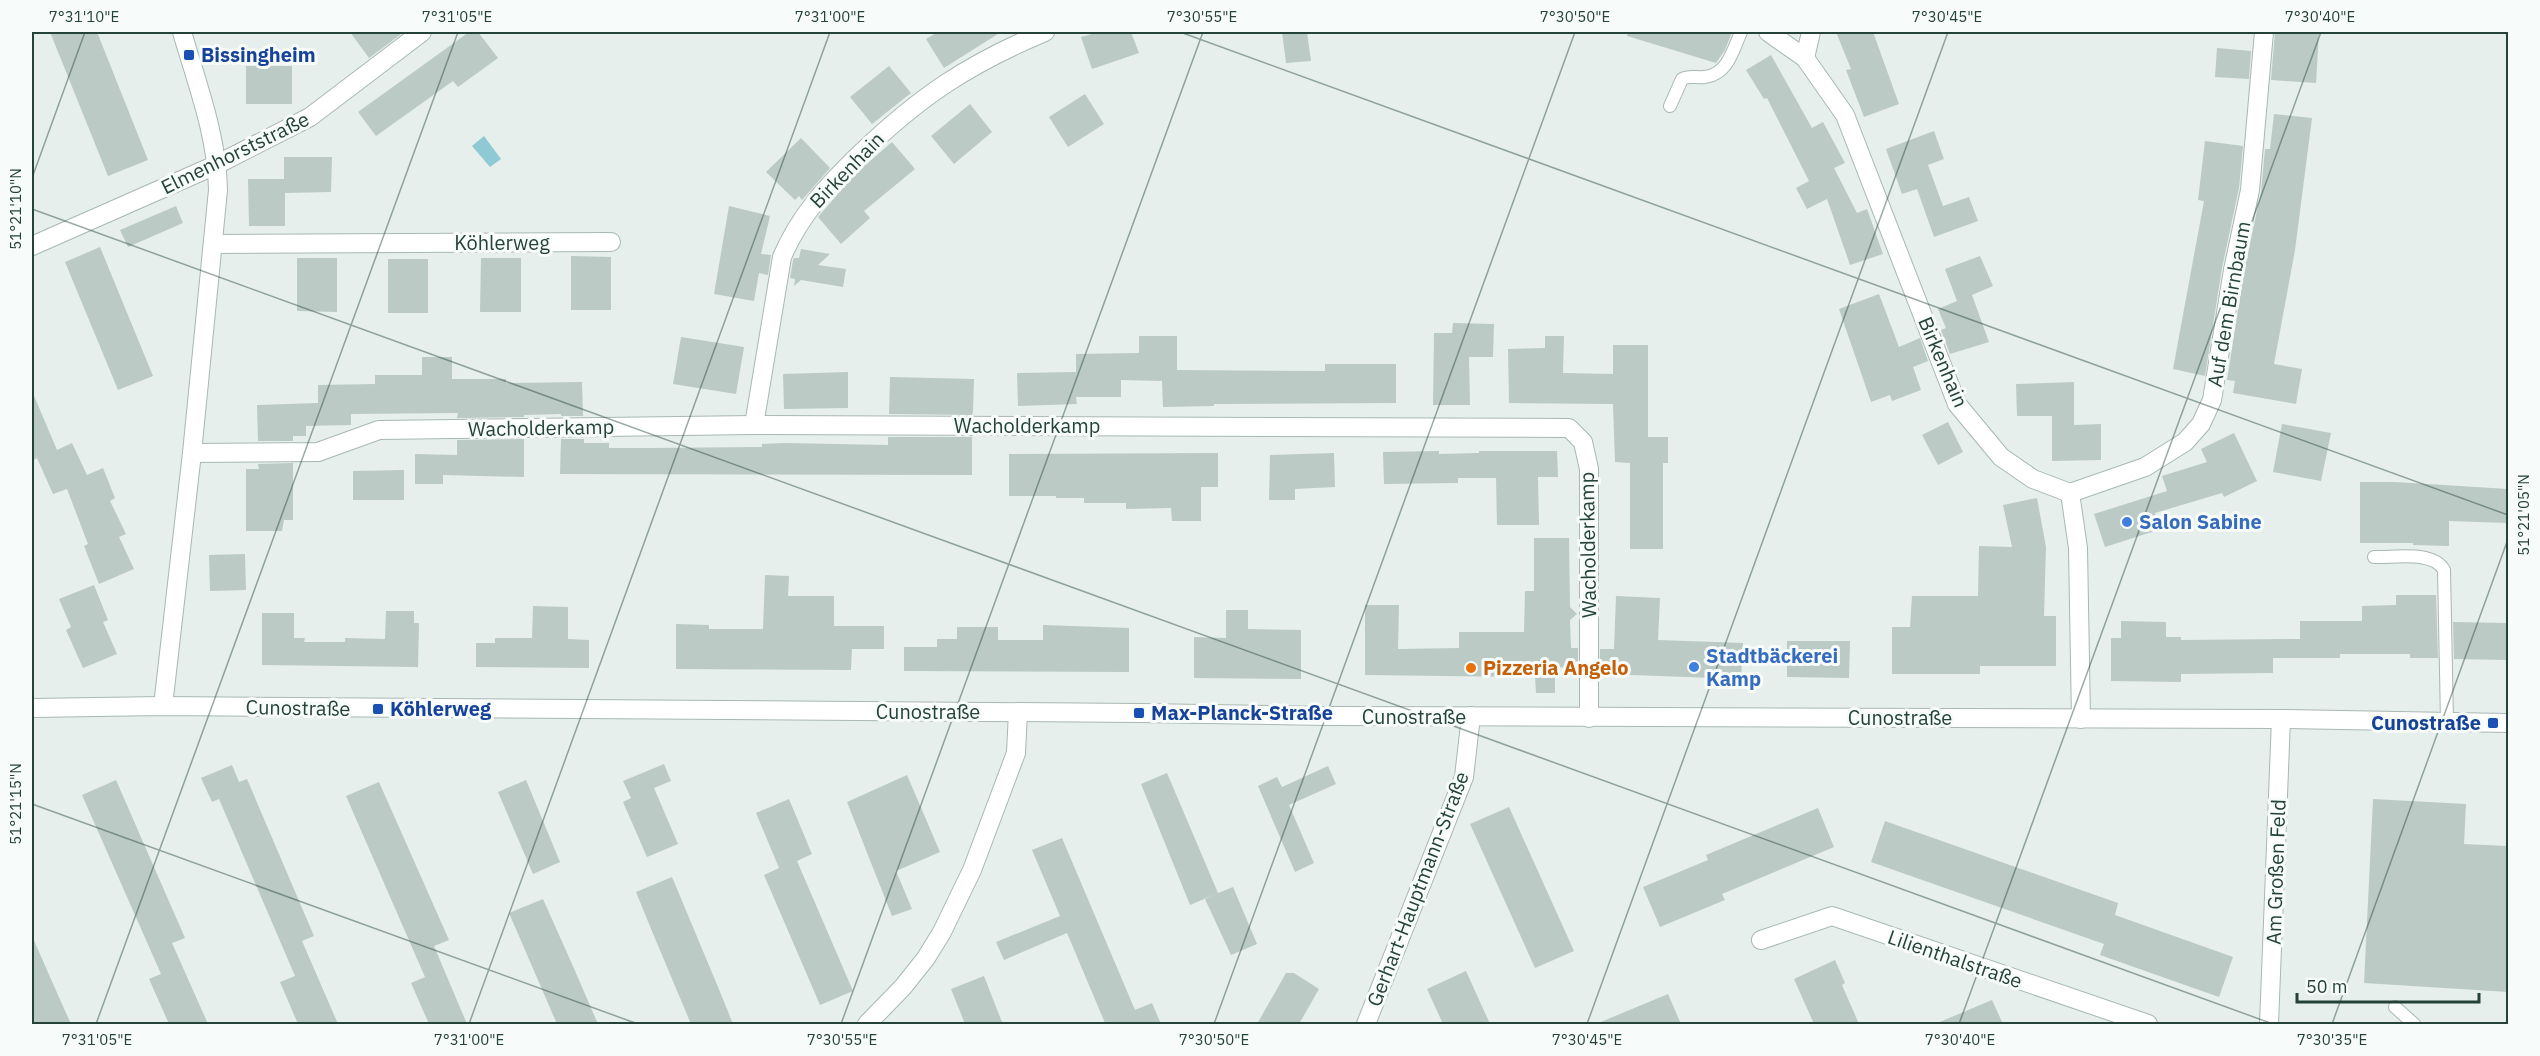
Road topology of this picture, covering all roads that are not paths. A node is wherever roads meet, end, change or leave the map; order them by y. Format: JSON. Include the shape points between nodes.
{"nodes":[{"id":1,"x":182,"y":32,"type":"edge"},
{"id":2,"x":422,"y":32,"type":"edge"},
{"id":3,"x":1045,"y":32,"type":"edge"},
{"id":4,"x":1741,"y":32,"type":"edge"},
{"id":5,"x":1768,"y":32,"type":"edge"},
{"id":6,"x":1811,"y":32,"type":"edge"},
{"id":7,"x":2264,"y":32,"type":"edge"},
{"id":8,"x":1805,"y":57,"type":"junction"},
{"id":9,"x":1670,"y":106,"type":"dead end"},
{"id":10,"x":218,"y":164,"type":"junction"},
{"id":11,"x":611,"y":242,"type":"dead end"},
{"id":12,"x":213,"y":244,"type":"junction"},
{"id":13,"x":32,"y":246,"type":"edge"},
{"id":14,"x":754,"y":425,"type":"junction"},
{"id":15,"x":192,"y":453,"type":"junction"},
{"id":16,"x":2070,"y":493,"type":"junction"},
{"id":17,"x":2374,"y":557,"type":"dead end"},
{"id":18,"x":163,"y":706,"type":"junction"},
{"id":19,"x":32,"y":708,"type":"edge"},
{"id":20,"x":1018,"y":712,"type":"junction"},
{"id":21,"x":1471,"y":716,"type":"junction"},
{"id":22,"x":1589,"y":717,"type":"junction"},
{"id":23,"x":2081,"y":719,"type":"junction"},
{"id":24,"x":2282,"y":719,"type":"junction"},
{"id":25,"x":2447,"y":722,"type":"junction"},
{"id":26,"x":2508,"y":723,"type":"edge"},
{"id":27,"x":1761,"y":940,"type":"dead end"},
{"id":28,"x":2395,"y":1007,"type":"dead end"},
{"id":29,"x":867,"y":1024,"type":"edge"},
{"id":30,"x":1366,"y":1024,"type":"edge"},
{"id":31,"x":2148,"y":1024,"type":"edge"},
{"id":32,"x":2269,"y":1024,"type":"edge"},
{"id":33,"x":2414,"y":1024,"type":"edge"}],
"edges":[{"from":1,"to":10,"type":"street"},
{"from":2,"to":10,"type":"street","name":"Elmenhorststraße","via":[[310,117]]},
{"from":3,"to":14,"type":"street","name":"Birkenhain","via":[[948,80],[895,120],[825,187],[806,212],[782,257]]},
{"from":4,"to":9,"type":"lane","via":[[1725,67],[1705,77],[1682,79]]},
{"from":5,"to":8,"type":"street","name":"Birkenhain"},
{"from":6,"to":8,"type":"street"},
{"from":7,"to":16,"type":"street","name":"Auf dem Birnbaum","via":[[2250,190],[2212,400],[2202,424],[2185,442],[2145,467]]},
{"from":8,"to":16,"type":"street","name":"Birkenhain","via":[[1845,115],[1957,404],[2001,457],[2033,478]]},
{"from":10,"to":12,"type":"street"},
{"from":10,"to":13,"type":"street","name":"Elmenhorststraße"},
{"from":11,"to":12,"type":"street","name":"Köhlerweg"},
{"from":12,"to":15,"type":"street"},
{"from":14,"to":15,"type":"street","name":"Wacholderkamp","via":[[379,430],[318,452]]},
{"from":14,"to":22,"type":"street","name":"Wacholderkamp","via":[[1569,428],[1583,442],[1589,469]]},
{"from":15,"to":18,"type":"street"},
{"from":16,"to":23,"type":"street","via":[[2078,548]]},
{"from":17,"to":25,"type":"lane","via":[[2428,558],[2444,570]]},
{"from":18,"to":19,"type":"street","name":"Cunostraße"},
{"from":18,"to":20,"type":"street","name":"Cunostraße"},
{"from":20,"to":21,"type":"street","name":"Cunostraße"},
{"from":20,"to":29,"type":"street","via":[[1016,753],[972,870],[942,932],[903,987]]},
{"from":21,"to":22,"type":"street","name":"Cunostraße"},
{"from":21,"to":30,"type":"street","name":"Gerhart-Hauptmann-Straße","via":[[1464,777]]},
{"from":22,"to":23,"type":"street","name":"Cunostraße"},
{"from":23,"to":24,"type":"street","name":"Cunostraße"},
{"from":24,"to":25,"type":"street","name":"Cunostraße"},
{"from":24,"to":32,"type":"street","name":"Am Großen Feld"},
{"from":25,"to":26,"type":"street","name":"Cunostraße"},
{"from":27,"to":31,"type":"street","name":"Lilienthalstraße","via":[[1832,916]]},
{"from":28,"to":33,"type":"lane"}]}
